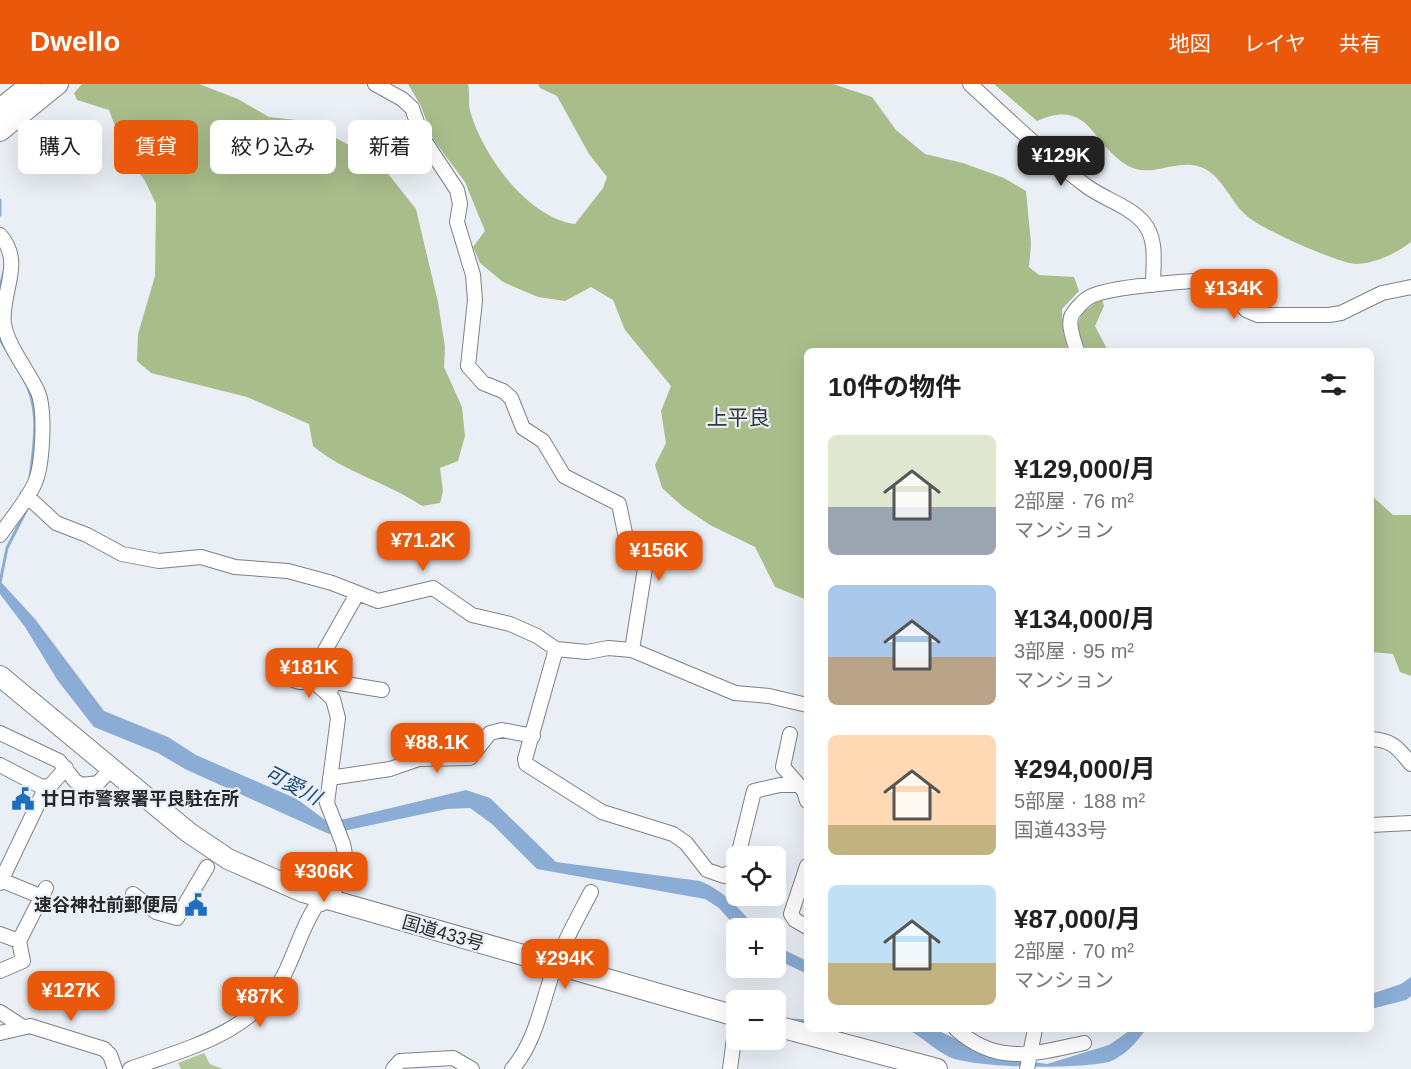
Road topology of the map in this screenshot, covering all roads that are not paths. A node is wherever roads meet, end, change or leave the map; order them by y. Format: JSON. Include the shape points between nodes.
{"nodes":[{"id":1,"x":31,"y":84,"type":"edge"},
{"id":2,"x":58,"y":84,"type":"edge"},
{"id":3,"x":375,"y":84,"type":"edge"},
{"id":4,"x":970,"y":84,"type":"edge"},
{"id":5,"x":0,"y":109,"type":"edge"},
{"id":6,"x":0,"y":131,"type":"edge"},
{"id":7,"x":0,"y":235,"type":"edge"},
{"id":8,"x":1153,"y":285,"type":"junction"},
{"id":9,"x":1411,"y":287,"type":"edge"},
{"id":10,"x":1076,"y":348,"type":"edge"},
{"id":11,"x":27,"y":496,"type":"junction"},
{"id":12,"x":0,"y":535,"type":"edge"},
{"id":13,"x":357,"y":594,"type":"junction"},
{"id":14,"x":556,"y":649,"type":"junction"},
{"id":15,"x":632,"y":650,"type":"junction"},
{"id":16,"x":0,"y":676,"type":"edge"},
{"id":17,"x":282,"y":676,"type":"dead end"},
{"id":18,"x":312,"y":682,"type":"junction"},
{"id":19,"x":382,"y":690,"type":"dead end"},
{"id":20,"x":0,"y":691,"type":"edge"},
{"id":21,"x":329,"y":694,"type":"junction"},
{"id":22,"x":804,"y":704,"type":"edge"},
{"id":23,"x":0,"y":733,"type":"edge"},
{"id":24,"x":790,"y":734,"type":"dead end"},
{"id":25,"x":533,"y":736,"type":"junction"},
{"id":26,"x":1374,"y":740,"type":"edge"},
{"id":27,"x":1411,"y":764,"type":"edge"},
{"id":28,"x":0,"y":765,"type":"edge"},
{"id":29,"x":66,"y":768,"type":"junction"},
{"id":30,"x":107,"y":773,"type":"junction"},
{"id":31,"x":330,"y":778,"type":"junction"},
{"id":32,"x":799,"y":785,"type":"junction"},
{"id":33,"x":46,"y":788,"type":"junction"},
{"id":34,"x":804,"y":795,"type":"edge"},
{"id":35,"x":1411,"y":823,"type":"edge"},
{"id":36,"x":1374,"y":825,"type":"edge"},
{"id":37,"x":740,"y":846,"type":"edge"},
{"id":38,"x":207,"y":867,"type":"dead end"},
{"id":39,"x":726,"y":875,"type":"edge"},
{"id":40,"x":804,"y":875,"type":"edge"},
{"id":41,"x":1,"y":881,"type":"edge"},
{"id":42,"x":591,"y":892,"type":"dead end"},
{"id":43,"x":133,"y":894,"type":"dead end"},
{"id":44,"x":315,"y":907,"type":"junction"},
{"id":45,"x":804,"y":925,"type":"edge"},
{"id":46,"x":0,"y":934,"type":"edge"},
{"id":47,"x":19,"y":941,"type":"junction"},
{"id":48,"x":0,"y":971,"type":"edge"},
{"id":49,"x":554,"y":971,"type":"junction"},
{"id":50,"x":0,"y":1012,"type":"edge"},
{"id":51,"x":726,"y":1021,"type":"edge"},
{"id":52,"x":23,"y":1027,"type":"junction"},
{"id":53,"x":786,"y":1029,"type":"edge"},
{"id":54,"x":960,"y":1032,"type":"edge"},
{"id":55,"x":1035,"y":1032,"type":"edge"},
{"id":56,"x":0,"y":1033,"type":"edge"},
{"id":57,"x":786,"y":1042,"type":"edge"},
{"id":58,"x":1084,"y":1043,"type":"dead end"},
{"id":59,"x":733,"y":1050,"type":"edge"},
{"id":60,"x":167,"y":1055,"type":"junction"},
{"id":61,"x":1032,"y":1060,"type":"edge"},
{"id":62,"x":115,"y":1069,"type":"edge"},
{"id":63,"x":130,"y":1069,"type":"edge"},
{"id":64,"x":174,"y":1069,"type":"edge"},
{"id":65,"x":393,"y":1069,"type":"edge"},
{"id":66,"x":472,"y":1069,"type":"edge"},
{"id":67,"x":512,"y":1069,"type":"edge"},
{"id":68,"x":730,"y":1069,"type":"edge"},
{"id":69,"x":892,"y":1069,"type":"edge"},
{"id":70,"x":937,"y":1069,"type":"edge"}],
"edges":[{"from":1,"to":5,"type":"highway"},
{"from":2,"to":6,"type":"highway"},
{"from":3,"to":15,"type":"street","via":[[412,108],[422,137],[457,190],[457,222],[473,275],[475,300],[468,366],[483,383],[511,398],[524,428],[543,441],[564,476],[619,504],[626,538],[644,549],[646,562]]},
{"from":4,"to":8,"type":"street","via":[[1050,159],[1144,223],[1153,239]]},
{"from":7,"to":11,"type":"street","via":[[10,252],[12,266],[4,323],[42,405],[37,475]]},
{"from":8,"to":9,"type":"street","via":[[1222,280],[1246,310],[1258,315],[1341,313],[1382,293]]},
{"from":8,"to":10,"type":"street","via":[[1088,298],[1071,316]]},
{"from":11,"to":12,"type":"street"},
{"from":11,"to":13,"type":"street","via":[[56,523],[122,554],[159,561],[201,557],[236,567],[288,571]]},
{"from":13,"to":14,"type":"street","via":[[378,601],[433,588],[472,615],[510,624]]},
{"from":13,"to":18,"type":"street","via":[[319,661]]},
{"from":14,"to":15,"type":"street"},
{"from":14,"to":25,"type":"street"},
{"from":15,"to":22,"type":"street","via":[[735,693]]},
{"from":16,"to":30,"type":"highway","name":"国道433号"},
{"from":17,"to":18,"type":"street"},
{"from":18,"to":21,"type":"street"},
{"from":19,"to":21,"type":"street","via":[[334,682]]},
{"from":20,"to":30,"type":"highway","name":"国道433号"},
{"from":21,"to":31,"type":"street","via":[[338,718]]},
{"from":23,"to":29,"type":"street","via":[[56,759]]},
{"from":24,"to":32,"type":"street","via":[[783,767]]},
{"from":25,"to":31,"type":"street","via":[[501,730],[487,735],[470,758],[419,759],[390,769]]},
{"from":25,"to":39,"type":"street","via":[[526,764],[573,796],[617,818],[673,834],[713,874]]},
{"from":26,"to":27,"type":"street","via":[[1386,740]]},
{"from":28,"to":33,"type":"street"},
{"from":29,"to":30,"type":"street","via":[[82,785],[98,783]]},
{"from":29,"to":33,"type":"street"},
{"from":30,"to":44,"type":"highway","name":"国道433号","via":[[228,859],[285,885]]},
{"from":30,"to":44,"type":"highway","name":"国道433号","via":[[211,861],[247,882]]},
{"from":31,"to":44,"type":"street","via":[[327,803],[346,859]]},
{"from":32,"to":34,"type":"street"},
{"from":32,"to":37,"type":"street","via":[[754,791]]},
{"from":33,"to":41,"type":"street"},
{"from":35,"to":36,"type":"street"},
{"from":38,"to":43,"type":"street","via":[[177,918],[156,912]]},
{"from":40,"to":45,"type":"street","via":[[791,914]]},
{"from":41,"to":47,"type":"street","via":[[44,892]]},
{"from":42,"to":49,"type":"street"},
{"from":44,"to":49,"type":"highway","name":"国道433号"},
{"from":44,"to":60,"type":"street","via":[[283,977],[260,1007],[219,1036]]},
{"from":46,"to":47,"type":"street"},
{"from":47,"to":48,"type":"street","via":[[23,961]]},
{"from":49,"to":51,"type":"highway","name":"国道433号"},
{"from":49,"to":67,"type":"street","via":[[544,1006]]},
{"from":50,"to":52,"type":"street"},
{"from":52,"to":56,"type":"street"},
{"from":52,"to":62,"type":"street","via":[[104,1049]]},
{"from":53,"to":70,"type":"highway"},
{"from":54,"to":61,"type":"street","via":[[986,1050]]},
{"from":55,"to":61,"type":"street"},
{"from":57,"to":69,"type":"highway"},
{"from":58,"to":61,"type":"street"},
{"from":59,"to":68,"type":"street"},
{"from":60,"to":63,"type":"street"},
{"from":60,"to":64,"type":"street"},
{"from":65,"to":66,"type":"street","via":[[400,1061],[450,1058]]}]}
